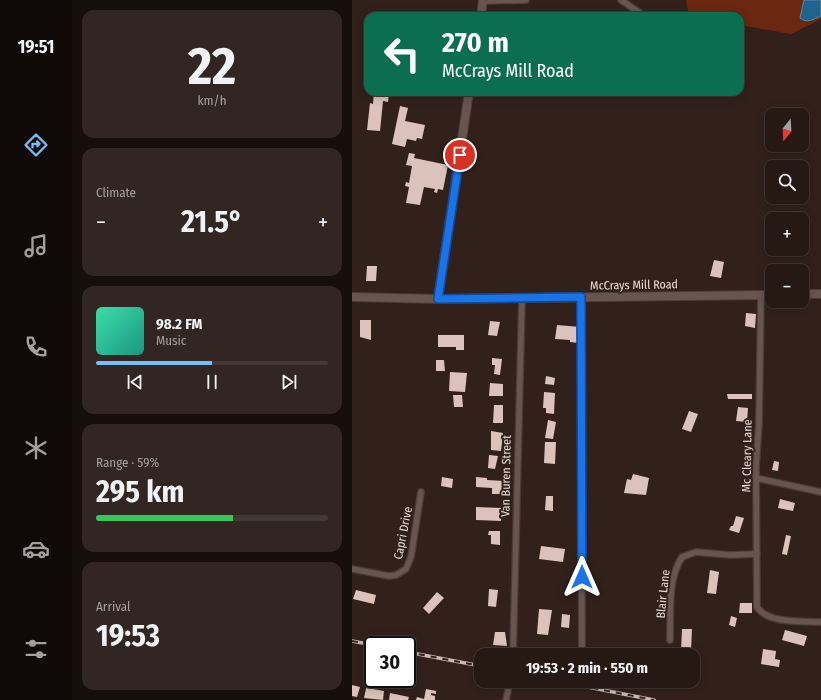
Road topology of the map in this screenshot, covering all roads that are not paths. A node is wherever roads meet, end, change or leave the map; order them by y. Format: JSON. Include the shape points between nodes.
{"nodes":[{"id":1,"x":526,"y":0,"type":"edge"},
{"id":2,"x":621,"y":0,"type":"edge"},
{"id":3,"x":483,"y":1,"type":"edge"},
{"id":4,"x":482,"y":12,"type":"edge"},
{"id":5,"x":639,"y":12,"type":"edge"},
{"id":6,"x":468,"y":96,"type":"edge"},
{"id":7,"x":809,"y":294,"type":"edge"},
{"id":8,"x":821,"y":294,"type":"edge"},
{"id":9,"x":761,"y":295,"type":"junction"},
{"id":10,"x":765,"y":295,"type":"edge"},
{"id":11,"x":352,"y":297,"type":"edge"},
{"id":12,"x":581,"y":297,"type":"junction"},
{"id":13,"x":522,"y":298,"type":"junction"},
{"id":14,"x":438,"y":299,"type":"junction"},
{"id":15,"x":756,"y":478,"type":"junction"},
{"id":16,"x":421,"y":492,"type":"dead end"},
{"id":17,"x":821,"y":492,"type":"edge"},
{"id":18,"x":757,"y":554,"type":"junction"},
{"id":19,"x":352,"y":569,"type":"edge"},
{"id":20,"x":821,"y":622,"type":"edge"},
{"id":21,"x":670,"y":640,"type":"dead end"},
{"id":22,"x":513,"y":648,"type":"edge"},
{"id":23,"x":582,"y":648,"type":"edge"},
{"id":24,"x":509,"y":688,"type":"edge"},
{"id":25,"x":506,"y":700,"type":"edge"}],
"edges":[{"from":1,"to":3,"type":"street"},
{"from":2,"to":5,"type":"street"},
{"from":3,"to":4,"type":"street"},
{"from":6,"to":14,"type":"street"},
{"from":7,"to":8,"type":"street"},
{"from":9,"to":10,"type":"street","name":"McCrays Mill Road"},
{"from":9,"to":12,"type":"street","name":"McCrays Mill Road"},
{"from":9,"to":15,"type":"street","name":"Mc Cleary Lane"},
{"from":11,"to":14,"type":"street","name":"McCrays Mill Road"},
{"from":12,"to":13,"type":"street","name":"McCrays Mill Road"},
{"from":12,"to":23,"type":"street"},
{"from":13,"to":14,"type":"street","name":"McCrays Mill Road"},
{"from":13,"to":22,"type":"street","name":"Van Buren Street"},
{"from":15,"to":17,"type":"street"},
{"from":15,"to":18,"type":"street","name":"Mc Cleary Lane"},
{"from":16,"to":19,"type":"street","name":"Capri Drive","via":[[411,557],[406,569],[389,576]]},
{"from":18,"to":20,"type":"street","name":"Mc Cleary Lane","via":[[757,607],[764,615],[777,619]]},
{"from":18,"to":21,"type":"street","name":"Blair Lane","via":[[696,552],[682,557],[676,568],[671,594]]},
{"from":24,"to":25,"type":"street"}]}
